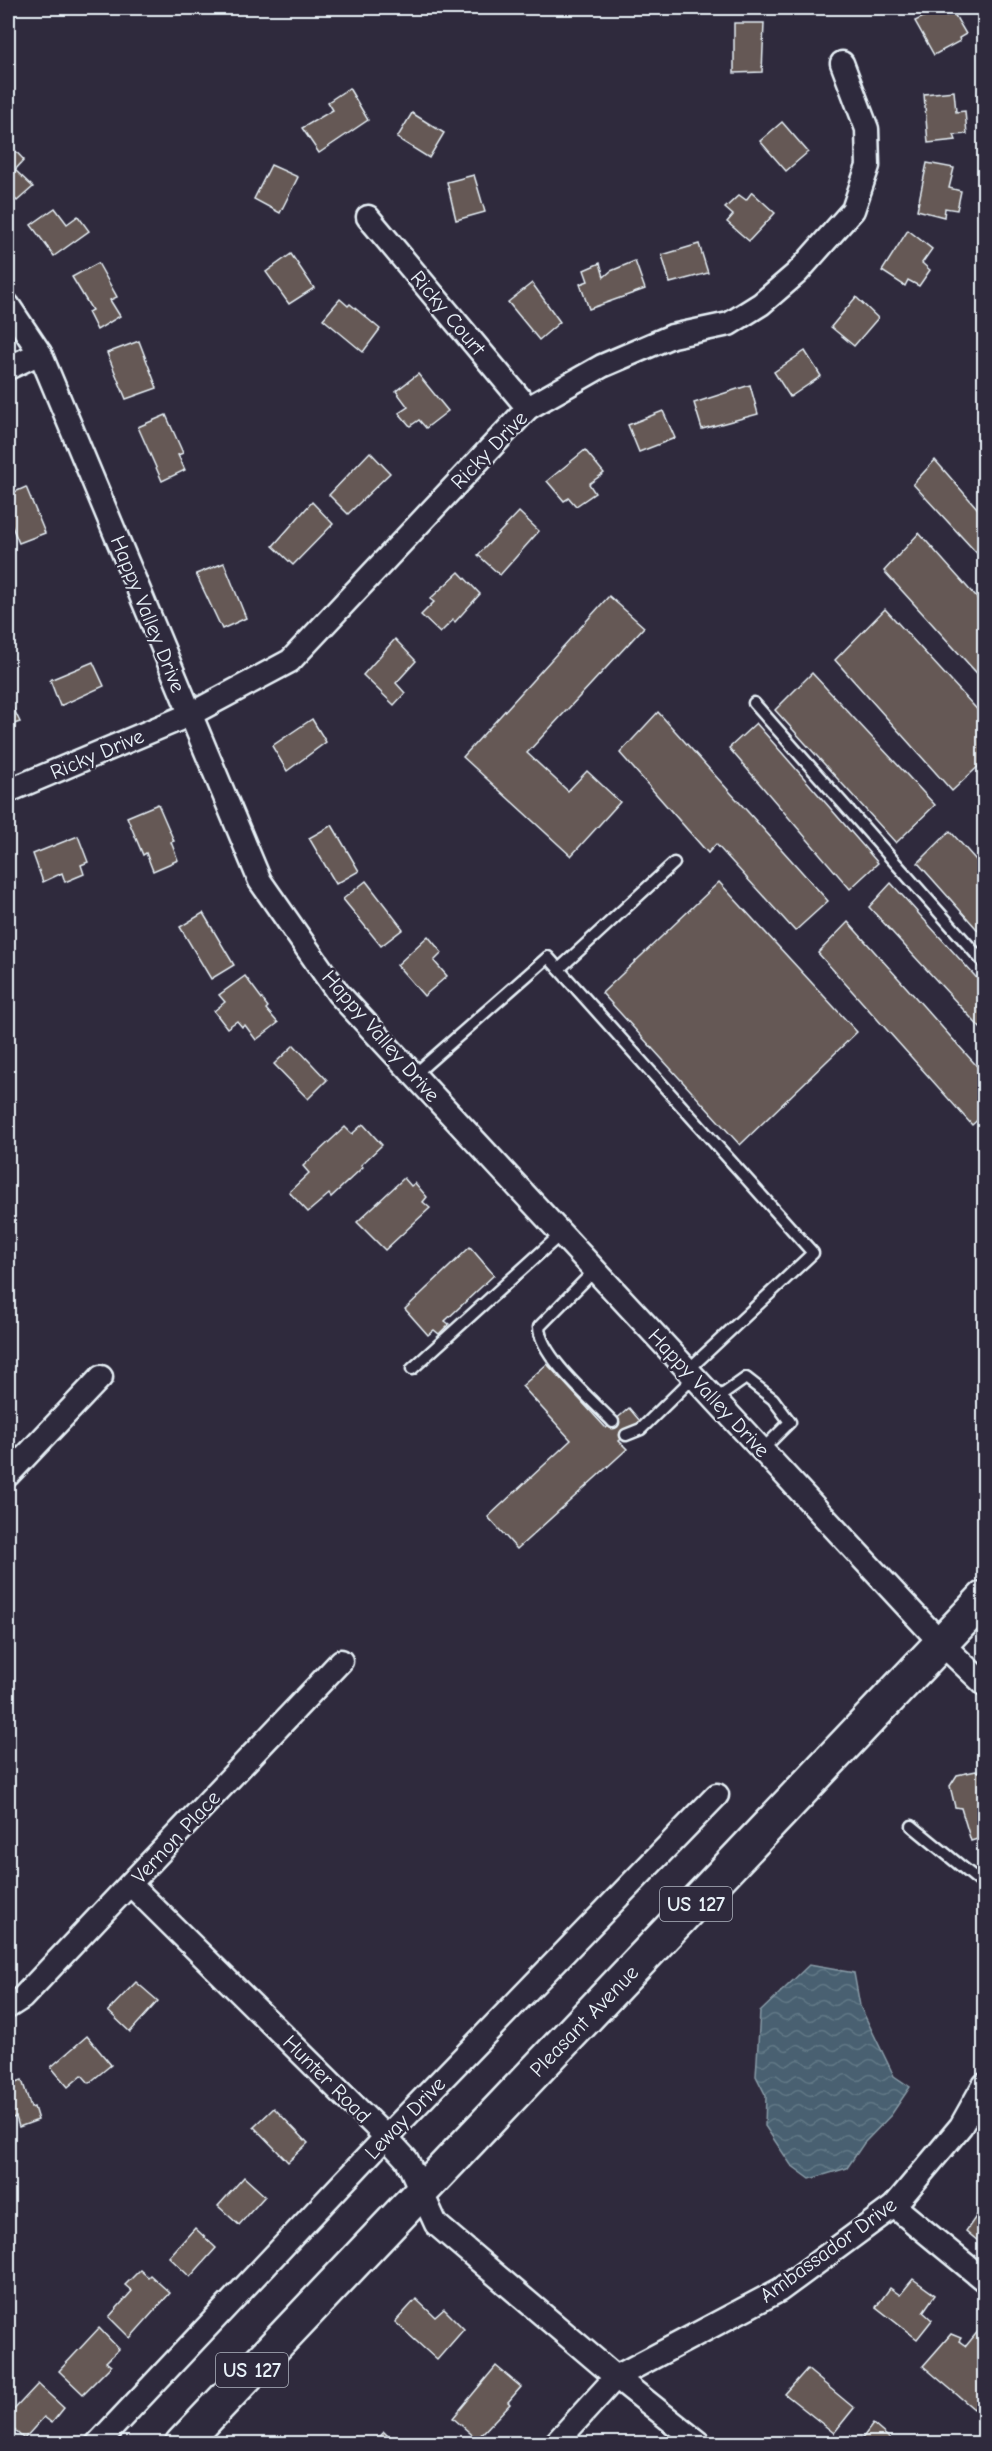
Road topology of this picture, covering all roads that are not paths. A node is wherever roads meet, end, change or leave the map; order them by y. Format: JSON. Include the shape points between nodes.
{"nodes":[{"id":1,"x":842,"y":63,"type":"dead end"},
{"id":2,"x":368,"y":217,"type":"dead end"},
{"id":3,"x":8,"y":305,"type":"edge"},
{"id":4,"x":40,"y":353,"type":"junction"},
{"id":5,"x":8,"y":368,"type":"edge"},
{"id":6,"x":528,"y":408,"type":"junction"},
{"id":7,"x":754,"y":703,"type":"dead end"},
{"id":8,"x":189,"y":715,"type":"junction"},
{"id":9,"x":8,"y":791,"type":"edge"},
{"id":10,"x":674,"y":863,"type":"dead end"},
{"id":11,"x":984,"y":963,"type":"edge"},
{"id":12,"x":559,"y":969,"type":"junction"},
{"id":13,"x":414,"y":1076,"type":"junction"},
{"id":14,"x":561,"y":1234,"type":"junction"},
{"id":15,"x":595,"y":1270,"type":"junction"},
{"id":16,"x":412,"y":1369,"type":"dead end"},
{"id":17,"x":691,"y":1374,"type":"junction"},
{"id":18,"x":101,"y":1377,"type":"dead end"},
{"id":19,"x":715,"y":1400,"type":"junction"},
{"id":20,"x":613,"y":1422,"type":"dead end"},
{"id":21,"x":626,"y":1435,"type":"dead end"},
{"id":22,"x":762,"y":1450,"type":"junction"},
{"id":23,"x":8,"y":1475,"type":"edge"},
{"id":24,"x":984,"y":1598,"type":"edge"},
{"id":25,"x":941,"y":1643,"type":"junction"},
{"id":26,"x":341,"y":1661,"type":"dead end"},
{"id":27,"x":984,"y":1684,"type":"edge"},
{"id":28,"x":717,"y":1795,"type":"dead end"},
{"id":29,"x":912,"y":1826,"type":"dead end"},
{"id":30,"x":131,"y":1885,"type":"junction"},
{"id":31,"x":984,"y":1885,"type":"edge"},
{"id":32,"x":8,"y":2007,"type":"edge"},
{"id":33,"x":984,"y":2085,"type":"edge"},
{"id":34,"x":386,"y":2137,"type":"junction"},
{"id":35,"x":420,"y":2193,"type":"junction"},
{"id":36,"x":894,"y":2206,"type":"junction"},
{"id":37,"x":984,"y":2280,"type":"edge"},
{"id":38,"x":616,"y":2377,"type":"junction"},
{"id":39,"x":97,"y":2444,"type":"edge"},
{"id":40,"x":182,"y":2444,"type":"edge"},
{"id":41,"x":555,"y":2444,"type":"edge"},
{"id":42,"x":700,"y":2444,"type":"edge"}],
"edges":[{"from":1,"to":6,"type":"street","name":"Ricky Drive","via":[[867,129],[868,165],[852,210],[797,273],[761,304],[729,324],[672,336],[602,366]]},
{"from":2,"to":6,"type":"street","name":"Ricky Court"},
{"from":3,"to":4,"type":"street","name":"Happy Valley Drive"},
{"from":4,"to":5,"type":"street"},
{"from":4,"to":8,"type":"street","name":"Happy Valley Drive"},
{"from":6,"to":8,"type":"street","name":"Ricky Drive","via":[[290,661]]},
{"from":7,"to":11,"type":"lane"},
{"from":8,"to":9,"type":"street","name":"Ricky Drive"},
{"from":8,"to":13,"type":"street","name":"Happy Valley Drive","via":[[260,880],[338,993]]},
{"from":10,"to":12,"type":"lane"},
{"from":12,"to":13,"type":"lane","via":[[548,957]]},
{"from":12,"to":17,"type":"lane","via":[[813,1253]]},
{"from":13,"to":14,"type":"street","name":"Happy Valley Drive"},
{"from":14,"to":15,"type":"street","name":"Happy Valley Drive"},
{"from":14,"to":16,"type":"lane"},
{"from":15,"to":17,"type":"street","name":"Happy Valley Drive"},
{"from":15,"to":20,"type":"lane","via":[[539,1327],[539,1338],[547,1353]]},
{"from":17,"to":19,"type":"street","name":"Happy Valley Drive"},
{"from":17,"to":21,"type":"lane","via":[[641,1429]]},
{"from":18,"to":23,"type":"street"},
{"from":19,"to":22,"type":"street","name":"Happy Valley Drive"},
{"from":19,"to":22,"type":"lane","via":[[746,1378],[773,1399],[790,1422]]},
{"from":22,"to":25,"type":"street","name":"Happy Valley Drive"},
{"from":24,"to":25,"type":"main road","name":"Pleasant Avenue","number":"US 127"},
{"from":25,"to":27,"type":"street","name":"Happy Valley Drive"},
{"from":25,"to":35,"type":"main road","name":"Pleasant Avenue","number":"US 127"},
{"from":26,"to":30,"type":"street","name":"Vernon Place"},
{"from":28,"to":34,"type":"street","name":"Leway Drive"},
{"from":29,"to":31,"type":"lane"},
{"from":30,"to":32,"type":"street","name":"Vernon Place","via":[[22,1998]]},
{"from":30,"to":34,"type":"street","name":"Hunter Road"},
{"from":33,"to":36,"type":"street","name":"Ambassador Drive","via":[[961,2126]]},
{"from":34,"to":35,"type":"street","name":"Hunter Road","via":[[407,2160]]},
{"from":34,"to":39,"type":"street","name":"Leway Drive"},
{"from":35,"to":38,"type":"street","name":"Hunter Road","via":[[436,2224]]},
{"from":35,"to":40,"type":"main road","name":"Pleasant Avenue","number":"US 127"},
{"from":36,"to":37,"type":"street"},
{"from":36,"to":38,"type":"street","name":"Ambassador Drive","via":[[780,2290]]},
{"from":38,"to":41,"type":"street","name":"Ambassador Drive"},
{"from":38,"to":42,"type":"street","name":"Hunter Road"}]}
